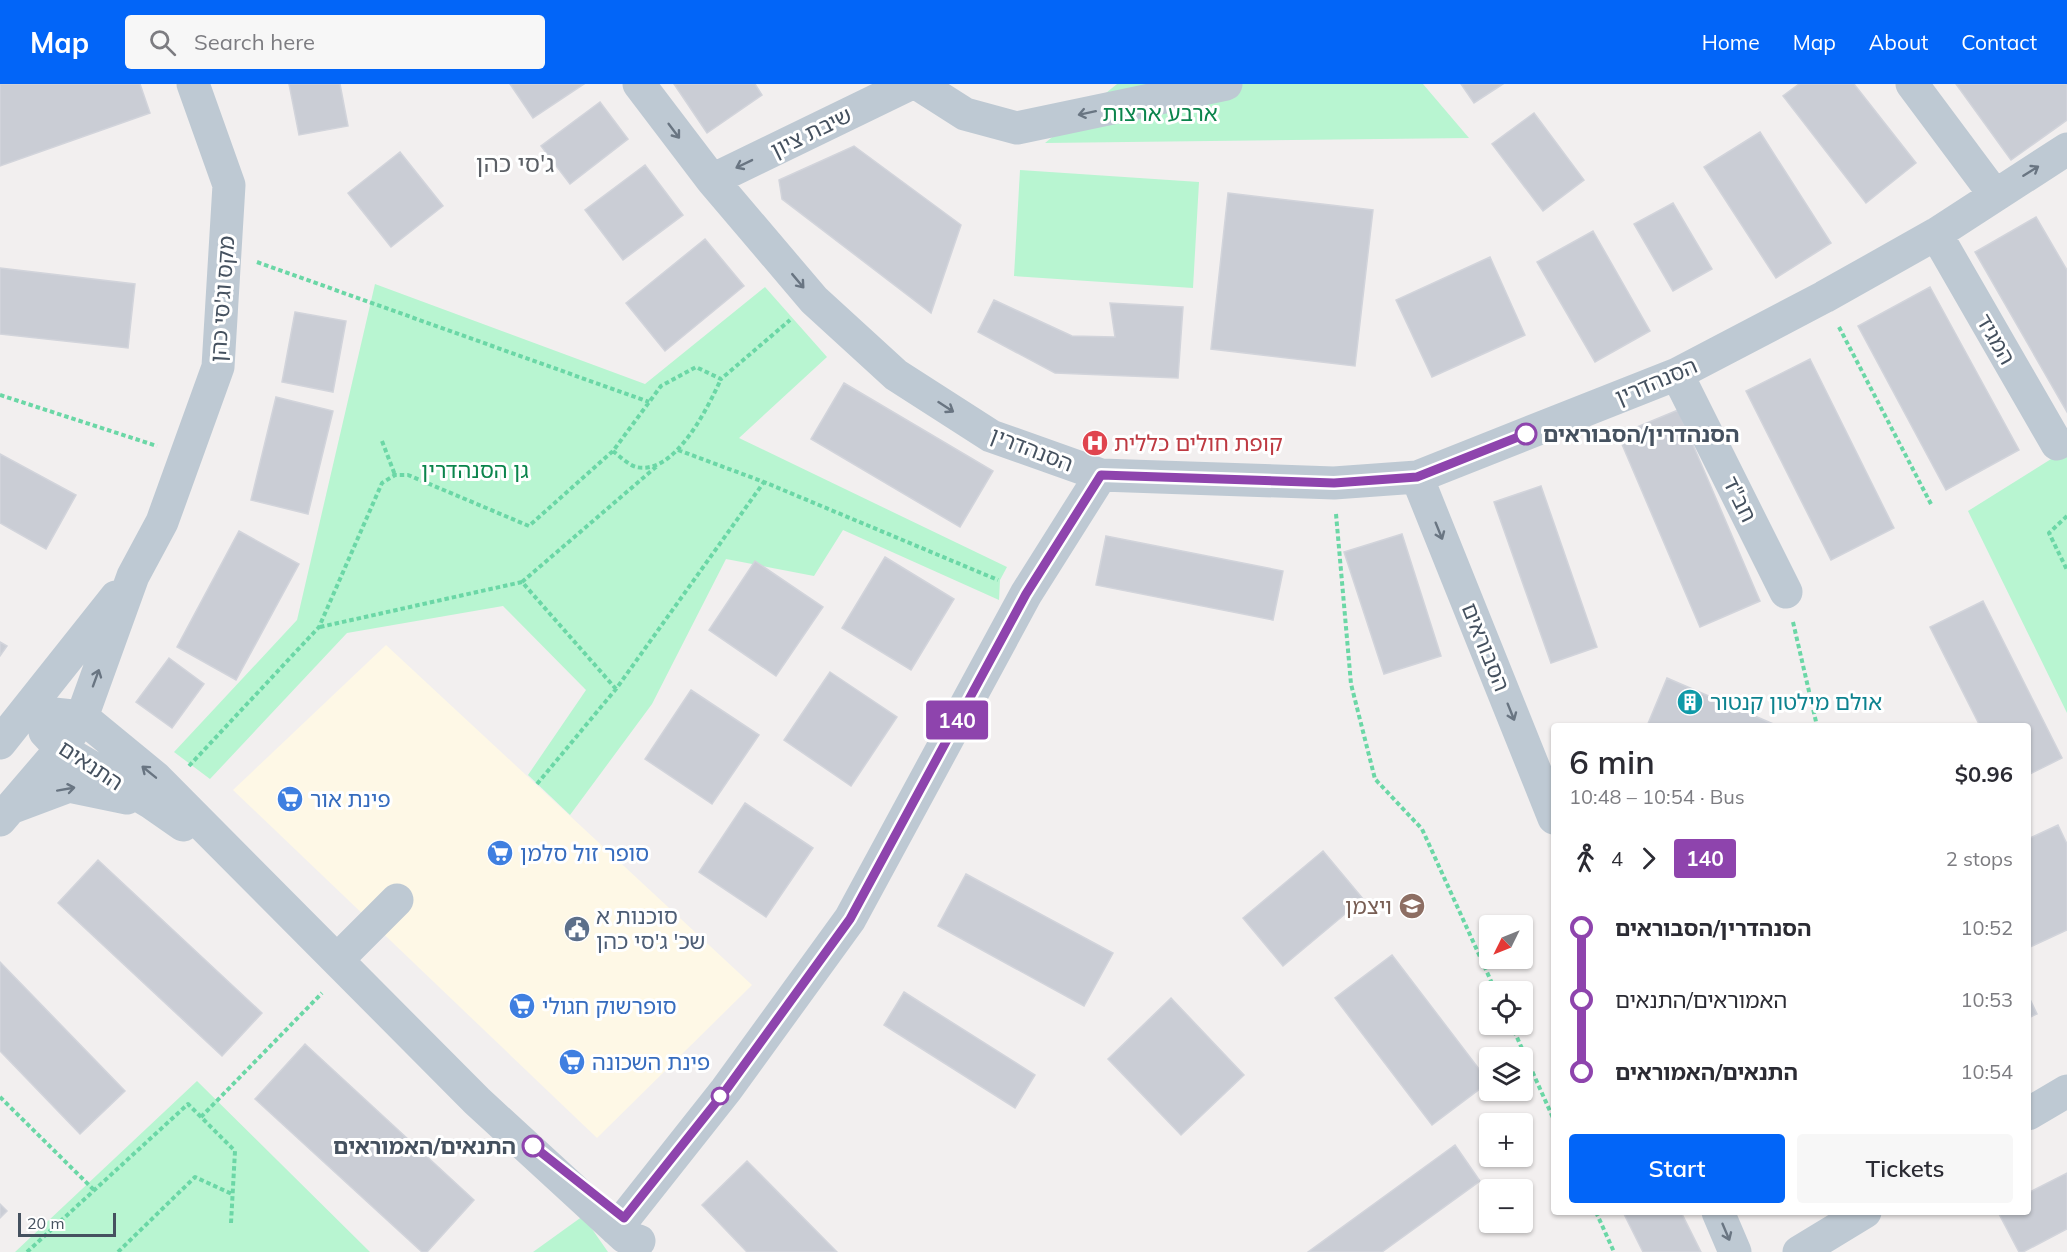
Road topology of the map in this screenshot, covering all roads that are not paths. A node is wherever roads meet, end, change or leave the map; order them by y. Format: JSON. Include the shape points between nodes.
{"nodes":[{"id":1,"x":193,"y":84,"type":"edge"},
{"id":2,"x":639,"y":84,"type":"edge"},
{"id":3,"x":910,"y":84,"type":"edge"},
{"id":4,"x":918,"y":84,"type":"edge"},
{"id":5,"x":1224,"y":84,"type":"edge"},
{"id":6,"x":1912,"y":84,"type":"edge"},
{"id":7,"x":2067,"y":149,"type":"edge"},
{"id":8,"x":712,"y":180,"type":"junction"},
{"id":9,"x":1994,"y":194,"type":"junction"},
{"id":10,"x":1936,"y":234,"type":"junction"},
{"id":11,"x":1677,"y":374,"type":"junction"},
{"id":12,"x":2057,"y":444,"type":"dead end"},
{"id":13,"x":1101,"y":475,"type":"junction"},
{"id":14,"x":1417,"y":477,"type":"junction"},
{"id":15,"x":133,"y":576,"type":"junction"},
{"id":16,"x":1786,"y":592,"type":"road end"},
{"id":17,"x":26,"y":711,"type":"junction"},
{"id":18,"x":82,"y":717,"type":"junction"},
{"id":19,"x":0,"y":743,"type":"edge"},
{"id":20,"x":61,"y":749,"type":"junction"},
{"id":21,"x":159,"y":795,"type":"junction"},
{"id":22,"x":1551,"y":811,"type":"edge"},
{"id":23,"x":6,"y":814,"type":"edge"},
{"id":24,"x":397,"y":900,"type":"dead end"},
{"id":25,"x":342,"y":965,"type":"junction"},
{"id":26,"x":2067,"y":1091,"type":"edge"},
{"id":27,"x":2031,"y":1112,"type":"edge"},
{"id":28,"x":1719,"y":1215,"type":"edge"},
{"id":29,"x":1860,"y":1215,"type":"edge"},
{"id":30,"x":631,"y":1234,"type":"edge"},
{"id":31,"x":1735,"y":1252,"type":"edge"},
{"id":32,"x":1799,"y":1252,"type":"edge"}],
"edges":[{"from":1,"to":15,"type":"street","name":"מקס וג'סי כהן","via":[[230,185],[218,367],[162,522]]},
{"from":2,"to":8,"type":"street","name":"הסנהדרין","one_way":true},
{"from":3,"to":8,"type":"street","name":"שיבת ציון","one_way":true},
{"from":5,"to":4,"type":"street","one_way":true,"via":[[1017,128],[965,114]]},
{"from":6,"to":9,"type":"street"},
{"from":9,"to":7,"type":"street","name":"הסנהדרין","one_way":true},
{"from":8,"to":13,"type":"street","name":"הסנהדרין","one_way":true,"via":[[814,300],[896,375],[991,436]]},
{"from":9,"to":10,"type":"street","name":"הסנהדרין"},
{"from":10,"to":11,"type":"street","name":"הסנהדרין"},
{"from":10,"to":12,"type":"street","name":"המגיד"},
{"from":11,"to":14,"type":"street","name":"הסנהדרין"},
{"from":11,"to":16,"type":"street","name":"חב\"ד"},
{"from":13,"to":14,"type":"street","name":"הסנהדרין","via":[[1334,483]]},
{"from":13,"to":30,"type":"street","via":[[1026,594],[850,919],[726,1090]]},
{"from":14,"to":22,"type":"street","name":"הסבוראים","one_way":true},
{"from":15,"to":17,"type":"street","name":"מקס וג'סי כהן"},
{"from":18,"to":15,"type":"street","name":"מקס וג'סי כהן","one_way":true},
{"from":17,"to":18,"type":"street","name":"התנאים"},
{"from":17,"to":19,"type":"street","name":"מקס וג'סי כהן"},
{"from":17,"to":20,"type":"street","name":"התנאים"},
{"from":18,"to":20,"type":"street","name":"מקס וג'סי כהן"},
{"from":21,"to":18,"type":"street","name":"התנאים","one_way":true},
{"from":20,"to":21,"type":"street","name":"התנאים"},
{"from":20,"to":23,"type":"street","name":"מקס וג'סי כהן"},
{"from":23,"to":21,"type":"street","one_way":true,"via":[[69,786]]},
{"from":21,"to":25,"type":"street","name":"התנאים","via":[[250,873]]},
{"from":24,"to":25,"type":"street"},
{"from":25,"to":30,"type":"street","name":"התנאים","via":[[477,1101]]},
{"from":26,"to":27,"type":"street"},
{"from":28,"to":31,"type":"street","one_way":true},
{"from":29,"to":32,"type":"street"}]}
